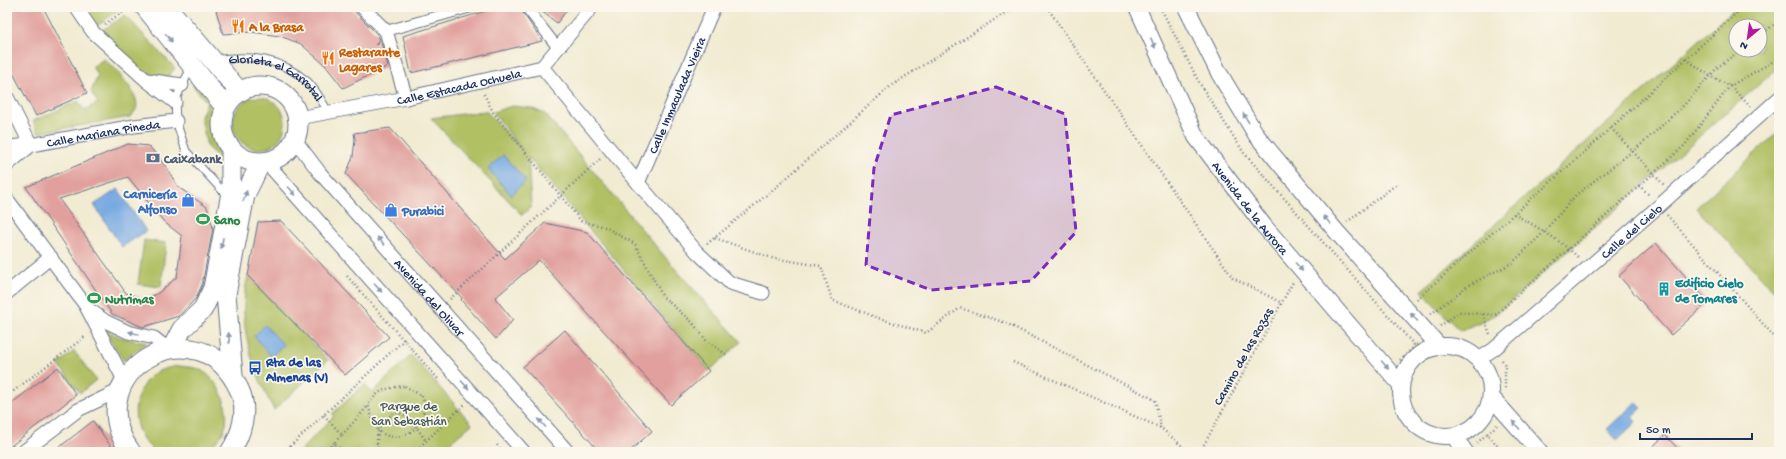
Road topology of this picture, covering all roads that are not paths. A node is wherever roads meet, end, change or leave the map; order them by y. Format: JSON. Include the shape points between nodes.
{"nodes":[{"id":1,"x":76,"y":7,"type":"edge"},
{"id":2,"x":145,"y":7,"type":"edge"},
{"id":3,"x":362,"y":7,"type":"edge"},
{"id":4,"x":471,"y":7,"type":"edge"},
{"id":5,"x":526,"y":7,"type":"edge"},
{"id":6,"x":592,"y":7,"type":"edge"},
{"id":7,"x":714,"y":7,"type":"edge"},
{"id":8,"x":1137,"y":7,"type":"edge"},
{"id":9,"x":1186,"y":7,"type":"edge"},
{"id":10,"x":169,"y":8,"type":"edge"},
{"id":11,"x":386,"y":31,"type":"junction"},
{"id":12,"x":558,"y":48,"type":"junction"},
{"id":13,"x":213,"y":60,"type":"junction"},
{"id":14,"x":192,"y":67,"type":"junction"},
{"id":15,"x":542,"y":67,"type":"junction"},
{"id":16,"x":146,"y":80,"type":"junction"},
{"id":17,"x":182,"y":85,"type":"junction"},
{"id":18,"x":239,"y":91,"type":"junction"},
{"id":19,"x":7,"y":97,"type":"edge"},
{"id":20,"x":406,"y":98,"type":"junction"},
{"id":21,"x":1779,"y":98,"type":"edge"},
{"id":22,"x":175,"y":102,"type":"junction"},
{"id":23,"x":225,"y":107,"type":"junction"},
{"id":24,"x":329,"y":112,"type":"junction"},
{"id":25,"x":298,"y":118,"type":"junction"},
{"id":26,"x":176,"y":121,"type":"junction"},
{"id":27,"x":295,"y":140,"type":"junction"},
{"id":28,"x":31,"y":145,"type":"junction"},
{"id":29,"x":7,"y":148,"type":"edge"},
{"id":30,"x":230,"y":148,"type":"junction"},
{"id":31,"x":264,"y":162,"type":"junction"},
{"id":32,"x":7,"y":165,"type":"edge"},
{"id":33,"x":638,"y":183,"type":"junction"},
{"id":34,"x":7,"y":199,"type":"edge"},
{"id":35,"x":230,"y":200,"type":"junction"},
{"id":36,"x":51,"y":258,"type":"junction"},
{"id":37,"x":7,"y":293,"type":"edge"},
{"id":38,"x":763,"y":293,"type":"dead end"},
{"id":39,"x":86,"y":306,"type":"junction"},
{"id":40,"x":1439,"y":346,"type":"junction"},
{"id":41,"x":170,"y":349,"type":"junction"},
{"id":42,"x":1479,"y":359,"type":"junction"},
{"id":43,"x":233,"y":376,"type":"junction"},
{"id":44,"x":122,"y":385,"type":"junction"},
{"id":45,"x":1401,"y":385,"type":"junction"},
{"id":46,"x":1492,"y":398,"type":"junction"},
{"id":47,"x":1454,"y":436,"type":"junction"},
{"id":48,"x":239,"y":443,"type":"edge"},
{"id":49,"x":126,"y":450,"type":"edge"},
{"id":50,"x":23,"y":452,"type":"edge"},
{"id":51,"x":230,"y":452,"type":"edge"},
{"id":52,"x":524,"y":452,"type":"edge"},
{"id":53,"x":568,"y":452,"type":"edge"},
{"id":54,"x":1465,"y":452,"type":"edge"},
{"id":55,"x":1540,"y":452,"type":"edge"}],
"edges":[{"from":1,"to":16,"type":"street","via":[[93,32]]},
{"from":2,"to":14,"type":"main road","one_way":true},
{"from":3,"to":11,"type":"street"},
{"from":4,"to":11,"type":"street"},
{"from":5,"to":12,"type":"street"},
{"from":6,"to":12,"type":"street"},
{"from":7,"to":33,"type":"street","name":"Calle Inmaculada Vieira"},
{"from":8,"to":45,"type":"street","name":"Avenida de la Aurora","one_way":true,"via":[[1196,137],[1264,226]]},
{"from":40,"to":9,"type":"street","one_way":true,"via":[[1336,231],[1257,136],[1219,73]]},
{"from":10,"to":13,"type":"main road"},
{"from":11,"to":20,"type":"street"},
{"from":12,"to":15,"type":"street"},
{"from":13,"to":18,"type":"main road"},
{"from":13,"to":24,"type":"lane","name":"Glorieta el Garrotal","via":[[241,56],[276,62],[308,82]]},
{"from":14,"to":17,"type":"lane"},
{"from":14,"to":23,"type":"main road"},
{"from":15,"to":20,"type":"street","name":"Calle Estacada Ochuela"},
{"from":15,"to":33,"type":"street"},
{"from":16,"to":17,"type":"street"},
{"from":16,"to":22,"type":"street"},
{"from":17,"to":22,"type":"lane"},
{"from":18,"to":23,"type":"main road","name":"Glorieta el Garrotal"},
{"from":18,"to":25,"type":"main road","name":"Glorieta el Garrotal","via":[[251,86],[264,85],[276,89],[294,106]]},
{"from":19,"to":28,"type":"street"},
{"from":20,"to":24,"type":"street","name":"Calle Estacada Ochuela"},
{"from":21,"to":42,"type":"street","name":"Calle del Cielo","via":[[1659,206],[1494,349]]},
{"from":22,"to":26,"type":"lane"},
{"from":23,"to":30,"type":"main road","via":[[222,128],[224,139]]},
{"from":24,"to":25,"type":"street","name":"Calle Estacada Ochuela"},
{"from":25,"to":27,"type":"main road","name":"Glorieta el Garrotal"},
{"from":26,"to":28,"type":"street","name":"Calle Mariana Pineda"},
{"from":26,"to":35,"type":"lane","via":[[186,151]]},
{"from":27,"to":31,"type":"main road","via":[[278,158]]},
{"from":53,"to":27,"type":"street","name":"Avenida del Olivar","one_way":true,"via":[[320,173]]},
{"from":28,"to":29,"type":"street","name":"Calle Mariana Pineda"},
{"from":28,"to":32,"type":"street","name":"Calle Mariana Pineda"},
{"from":30,"to":31,"type":"main road","via":[[244,158]]},
{"from":30,"to":35,"type":"main road"},
{"from":43,"to":31,"type":"main road","one_way":true,"via":[[226,294],[245,195]]},
{"from":31,"to":52,"type":"street","one_way":true},
{"from":33,"to":38,"type":"street","via":[[697,252],[730,283]]},
{"from":34,"to":36,"type":"street"},
{"from":35,"to":41,"type":"main road","one_way":true,"via":[[213,288],[203,309],[182,329]]},
{"from":36,"to":37,"type":"street"},
{"from":36,"to":39,"type":"street"},
{"from":41,"to":39,"type":"street","one_way":true,"via":[[154,338],[128,332],[105,321]]},
{"from":39,"to":44,"type":"street"},
{"from":40,"to":42,"type":"street","via":[[1453,346]]},
{"from":40,"to":45,"type":"street","via":[[1420,354],[1408,366]]},
{"from":41,"to":43,"type":"main road","via":[[190,349],[207,354],[222,363]]},
{"from":41,"to":44,"type":"main road","via":[[143,360]]},
{"from":42,"to":46,"type":"street","via":[[1491,380]]},
{"from":43,"to":48,"type":"main road","via":[[242,395],[244,415]]},
{"from":44,"to":49,"type":"main road","via":[[116,409],[118,428]]},
{"from":44,"to":50,"type":"street","via":[[78,410]]},
{"from":45,"to":47,"type":"street","via":[[1404,410],[1416,425],[1433,435]]},
{"from":46,"to":47,"type":"street","via":[[1481,421]]},
{"from":55,"to":46,"type":"street","one_way":true},
{"from":47,"to":54,"type":"street"},
{"from":48,"to":51,"type":"main road"}]}
